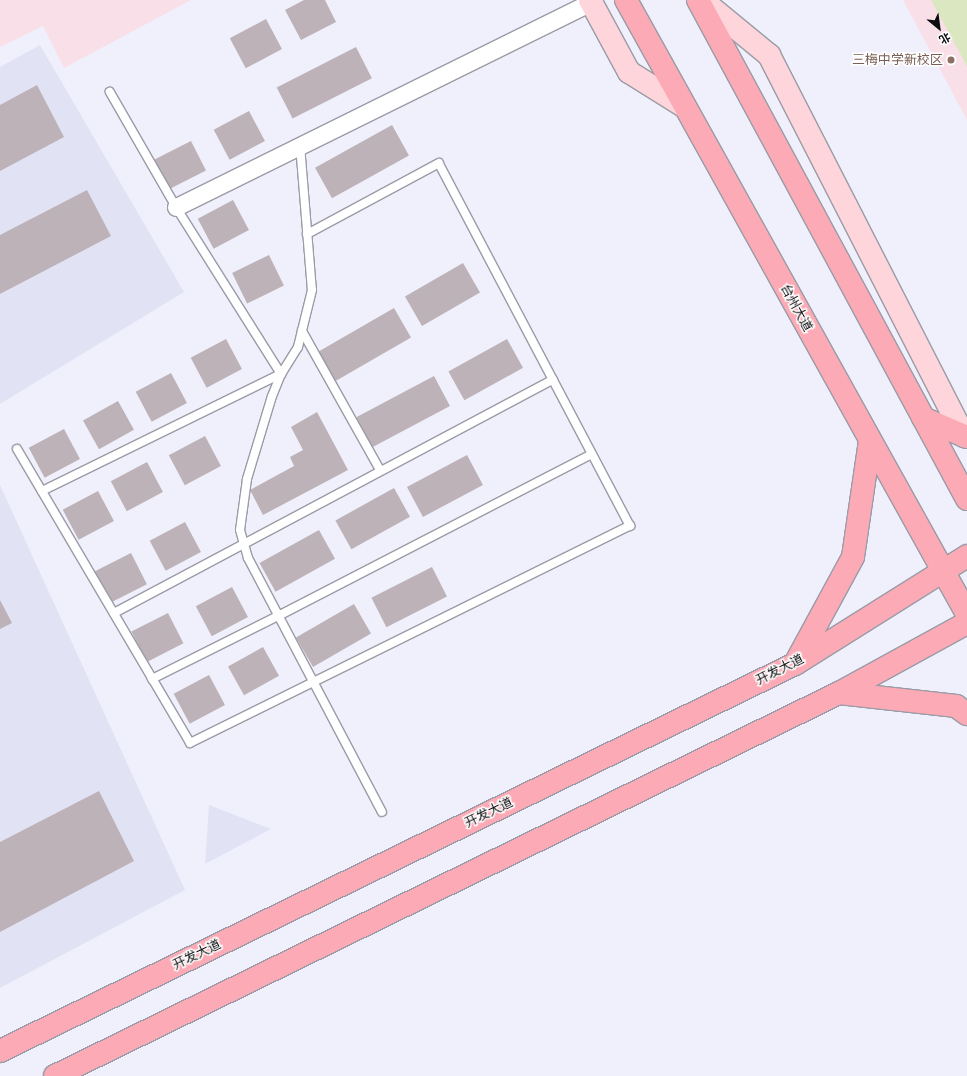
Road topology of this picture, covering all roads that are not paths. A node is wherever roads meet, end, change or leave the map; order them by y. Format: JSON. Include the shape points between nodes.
{"nodes":[{"id":1,"x":590,"y":0,"type":"edge"},
{"id":2,"x":594,"y":0,"type":"edge"},
{"id":3,"x":626,"y":0,"type":"edge"},
{"id":4,"x":698,"y":0,"type":"edge"},
{"id":5,"x":702,"y":0,"type":"edge"},
{"id":6,"x":110,"y":92,"type":"dead end"},
{"id":7,"x":685,"y":107,"type":"junction"},
{"id":8,"x":300,"y":145,"type":"junction"},
{"id":9,"x":176,"y":206,"type":"junction"},
{"id":10,"x":307,"y":234,"type":"junction"},
{"id":11,"x":302,"y":331,"type":"junction"},
{"id":12,"x":281,"y":374,"type":"junction"},
{"id":13,"x":553,"y":380,"type":"junction"},
{"id":14,"x":923,"y":418,"type":"junction"},
{"id":15,"x":965,"y":437,"type":"edge"},
{"id":16,"x":870,"y":441,"type":"junction"},
{"id":17,"x":17,"y":450,"type":"dead end"},
{"id":18,"x":592,"y":454,"type":"junction"},
{"id":19,"x":379,"y":468,"type":"dead end"},
{"id":20,"x":42,"y":492,"type":"junction"},
{"id":21,"x":967,"y":499,"type":"edge"},
{"id":22,"x":244,"y":545,"type":"junction"},
{"id":23,"x":967,"y":556,"type":"edge"},
{"id":24,"x":942,"y":571,"type":"junction"},
{"id":25,"x":114,"y":613,"type":"junction"},
{"id":26,"x":967,"y":614,"type":"edge"},
{"id":27,"x":278,"y":616,"type":"junction"},
{"id":28,"x":967,"y":623,"type":"edge"},
{"id":29,"x":795,"y":664,"type":"junction"},
{"id":30,"x":152,"y":678,"type":"junction"},
{"id":31,"x":313,"y":681,"type":"junction"},
{"id":32,"x":839,"y":692,"type":"junction"},
{"id":33,"x":967,"y":714,"type":"edge"},
{"id":34,"x":382,"y":812,"type":"dead end"},
{"id":35,"x":0,"y":1051,"type":"edge"},
{"id":36,"x":55,"y":1076,"type":"edge"}],
"edges":[{"from":1,"to":7,"type":"main road","via":[[629,72]]},
{"from":2,"to":8,"type":"street"},
{"from":3,"to":7,"type":"main road","name":"台州大道"},
{"from":4,"to":14,"type":"main road"},
{"from":5,"to":15,"type":"main road","via":[[769,55]]},
{"from":6,"to":9,"type":"lane"},
{"from":7,"to":16,"type":"main road","name":"台州大道"},
{"from":8,"to":9,"type":"street"},
{"from":8,"to":10,"type":"lane"},
{"from":9,"to":12,"type":"lane"},
{"from":10,"to":11,"type":"lane","via":[[312,290]]},
{"from":10,"to":13,"type":"lane","via":[[438,163]]},
{"from":11,"to":12,"type":"lane","via":[[298,347]]},
{"from":11,"to":19,"type":"lane"},
{"from":12,"to":20,"type":"lane"},
{"from":12,"to":22,"type":"lane","via":[[247,479],[240,530]]},
{"from":13,"to":18,"type":"lane"},
{"from":13,"to":22,"type":"lane"},
{"from":14,"to":15,"type":"main road"},
{"from":14,"to":21,"type":"main road"},
{"from":16,"to":24,"type":"main road","name":"台州大道"},
{"from":16,"to":29,"type":"main road","via":[[853,557]]},
{"from":17,"to":20,"type":"lane"},
{"from":18,"to":27,"type":"lane"},
{"from":18,"to":31,"type":"lane","via":[[630,526]]},
{"from":20,"to":25,"type":"lane"},
{"from":22,"to":25,"type":"lane"},
{"from":22,"to":27,"type":"lane","via":[[248,558]]},
{"from":23,"to":24,"type":"main road","name":"开发大道"},
{"from":24,"to":26,"type":"main road","name":"台州大道"},
{"from":24,"to":29,"type":"main road","name":"开发大道"},
{"from":25,"to":30,"type":"lane"},
{"from":27,"to":30,"type":"lane"},
{"from":27,"to":31,"type":"lane"},
{"from":28,"to":32,"type":"main road"},
{"from":29,"to":35,"type":"main road","name":"开发大道"},
{"from":30,"to":31,"type":"lane","via":[[190,743]]},
{"from":31,"to":34,"type":"lane"},
{"from":32,"to":33,"type":"main road","via":[[956,706]]},
{"from":32,"to":36,"type":"main road"}]}
